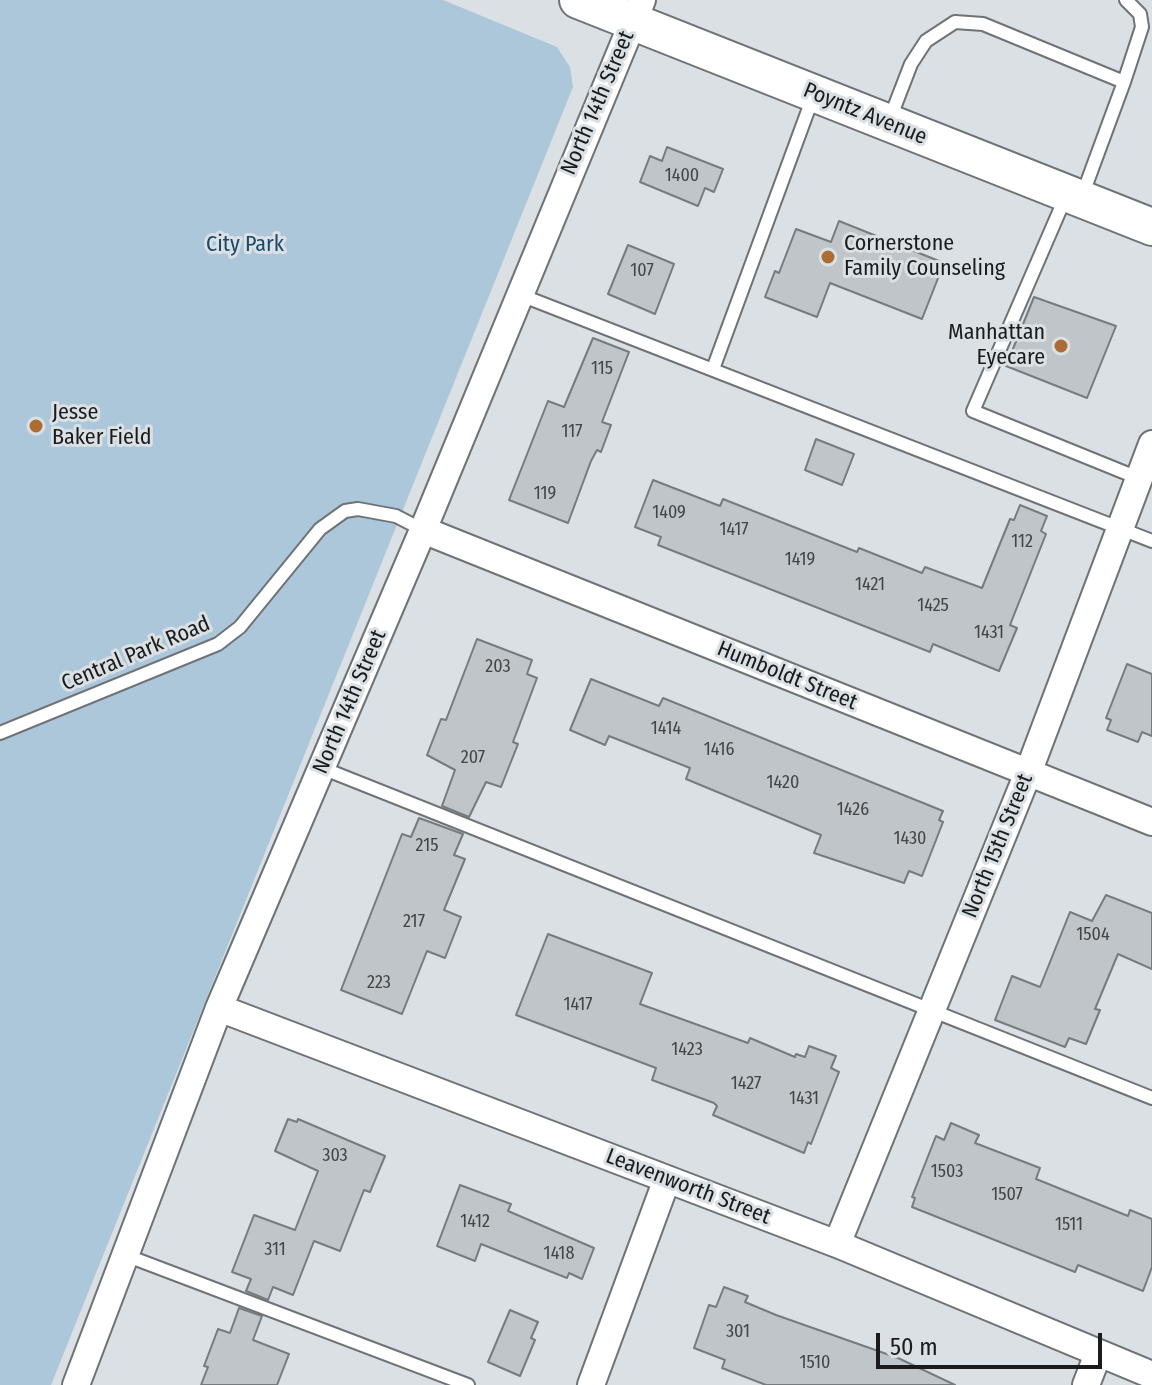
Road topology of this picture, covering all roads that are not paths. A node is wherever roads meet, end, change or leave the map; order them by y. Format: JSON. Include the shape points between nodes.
{"nodes":[{"id":1,"x":578,"y":0,"type":"edge"},
{"id":2,"x":1126,"y":0,"type":"edge"},
{"id":3,"x":637,"y":11,"type":"edge"},
{"id":4,"x":1124,"y":82,"type":"junction"},
{"id":5,"x":814,"y":94,"type":"junction"},
{"id":6,"x":888,"y":123,"type":"junction"},
{"id":7,"x":1074,"y":197,"type":"junction"},
{"id":8,"x":1152,"y":227,"type":"edge"},
{"id":9,"x":518,"y":294,"type":"junction"},
{"id":10,"x":713,"y":369,"type":"junction"},
{"id":11,"x":1152,"y":444,"type":"edge"},
{"id":12,"x":1138,"y":478,"type":"junction"},
{"id":13,"x":1118,"y":528,"type":"junction"},
{"id":14,"x":423,"y":530,"type":"junction"},
{"id":15,"x":1152,"y":541,"type":"edge"},
{"id":16,"x":0,"y":733,"type":"edge"},
{"id":17,"x":322,"y":768,"type":"junction"},
{"id":18,"x":1028,"y":773,"type":"junction"},
{"id":19,"x":1152,"y":822,"type":"edge"},
{"id":20,"x":219,"y":1008,"type":"junction"},
{"id":21,"x":931,"y":1010,"type":"junction"},
{"id":22,"x":1152,"y":1098,"type":"edge"},
{"id":23,"x":667,"y":1179,"type":"junction"},
{"id":24,"x":837,"y":1244,"type":"junction"},
{"id":25,"x":125,"y":1255,"type":"junction"},
{"id":26,"x":1098,"y":1354,"type":"junction"},
{"id":27,"x":1152,"y":1375,"type":"edge"},
{"id":28,"x":76,"y":1385,"type":"edge"},
{"id":29,"x":468,"y":1385,"type":"edge"},
{"id":30,"x":591,"y":1385,"type":"edge"},
{"id":31,"x":1086,"y":1385,"type":"edge"}],
"edges":[{"from":1,"to":3,"type":"street","name":"Poyntz Avenue"},
{"from":2,"to":4,"type":"lane","via":[[1140,14],[1142,27]]},
{"from":3,"to":5,"type":"street","name":"Poyntz Avenue"},
{"from":3,"to":9,"type":"street","name":"North 14th Street"},
{"from":4,"to":6,"type":"lane","via":[[983,24],[955,22],[919,49]]},
{"from":4,"to":7,"type":"lane"},
{"from":5,"to":6,"type":"street","name":"Poyntz Avenue"},
{"from":5,"to":10,"type":"lane"},
{"from":6,"to":7,"type":"street","name":"Poyntz Avenue"},
{"from":7,"to":8,"type":"street","name":"Poyntz Avenue"},
{"from":7,"to":12,"type":"lane","via":[[973,411]]},
{"from":9,"to":10,"type":"lane"},
{"from":9,"to":14,"type":"street","name":"North 14th Street"},
{"from":10,"to":13,"type":"lane"},
{"from":11,"to":12,"type":"street","name":"North 15th Street"},
{"from":12,"to":13,"type":"street","name":"North 15th Street"},
{"from":13,"to":15,"type":"lane"},
{"from":13,"to":18,"type":"street","name":"North 15th Street"},
{"from":14,"to":16,"type":"lane","name":"Central Park Road","via":[[396,516],[345,511],[320,529],[240,627],[218,644]]},
{"from":14,"to":17,"type":"street","name":"North 14th Street"},
{"from":14,"to":18,"type":"street","name":"Humboldt Street"},
{"from":17,"to":20,"type":"street","name":"North 14th Street"},
{"from":17,"to":21,"type":"lane"},
{"from":18,"to":19,"type":"street","name":"Humboldt Street"},
{"from":18,"to":21,"type":"street","name":"North 15th Street"},
{"from":20,"to":23,"type":"street","name":"Leavenworth Street"},
{"from":20,"to":25,"type":"street","name":"North 14th Street"},
{"from":21,"to":22,"type":"lane"},
{"from":21,"to":24,"type":"street","name":"North 15th Street"},
{"from":23,"to":24,"type":"street","name":"Leavenworth Street"},
{"from":23,"to":30,"type":"street"},
{"from":24,"to":26,"type":"street","name":"Leavenworth Street"},
{"from":25,"to":28,"type":"street","name":"North 14th Street"},
{"from":25,"to":29,"type":"lane"},
{"from":26,"to":27,"type":"street","name":"Leavenworth Street"},
{"from":26,"to":31,"type":"street"}]}
